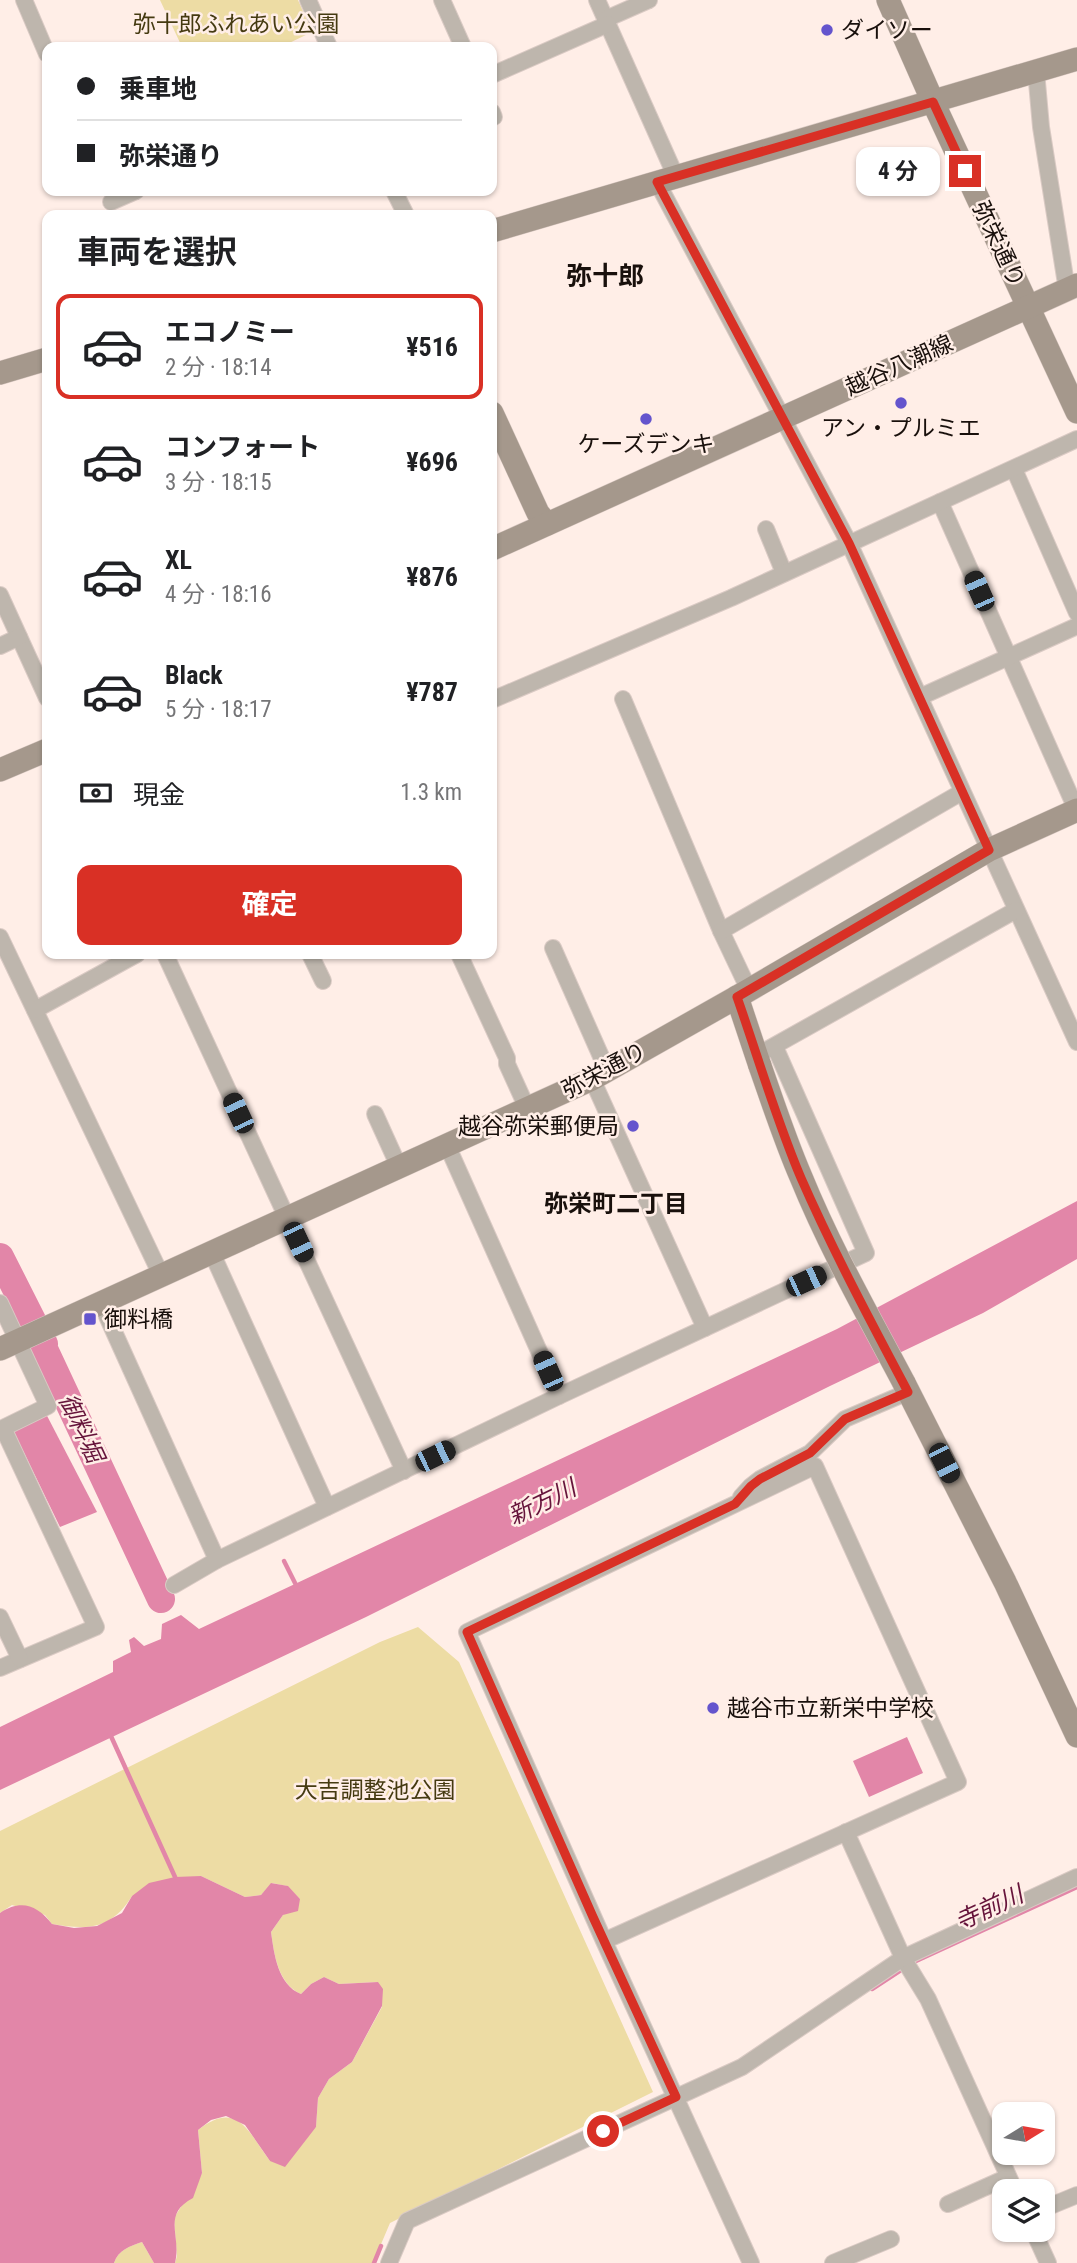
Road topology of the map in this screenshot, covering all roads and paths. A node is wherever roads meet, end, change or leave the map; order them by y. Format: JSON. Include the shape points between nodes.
{"nodes":[{"id":1,"x":24,"y":0,"type":"edge"},
{"id":2,"x":308,"y":0,"type":"edge"},
{"id":3,"x":442,"y":0,"type":"edge"},
{"id":4,"x":597,"y":0,"type":"edge"},
{"id":5,"x":649,"y":0,"type":"edge"},
{"id":6,"x":888,"y":0,"type":"edge"},
{"id":7,"x":607,"y":22,"type":"junction"},
{"id":8,"x":42,"y":42,"type":"edge"},
{"id":9,"x":327,"y":42,"type":"edge"},
{"id":10,"x":461,"y":42,"type":"edge"},
{"id":11,"x":1077,"y":59,"type":"edge"},
{"id":12,"x":1036,"y":71,"type":"junction"},
{"id":13,"x":497,"y":73,"type":"edge"},
{"id":14,"x":933,"y":102,"type":"junction"},
{"id":15,"x":666,"y":180,"type":"junction"},
{"id":16,"x":497,"y":230,"type":"edge"},
{"id":17,"x":1072,"y":288,"type":"edge"},
{"id":18,"x":1029,"y":307,"type":"junction"},
{"id":19,"x":42,"y":360,"type":"edge"},
{"id":20,"x":0,"y":373,"type":"edge"},
{"id":21,"x":1077,"y":411,"type":"edge"},
{"id":22,"x":782,"y":418,"type":"junction"},
{"id":23,"x":497,"y":424,"type":"edge"},
{"id":24,"x":1077,"y":439,"type":"edge"},
{"id":25,"x":1014,"y":469,"type":"junction"},
{"id":26,"x":940,"y":502,"type":"junction"},
{"id":27,"x":547,"y":524,"type":"junction"},
{"id":28,"x":766,"y":528,"type":"dead end"},
{"id":29,"x":849,"y":543,"type":"junction"},
{"id":30,"x":497,"y":547,"type":"edge"},
{"id":31,"x":784,"y":573,"type":"junction"},
{"id":32,"x":0,"y":595,"type":"edge"},
{"id":33,"x":1077,"y":613,"type":"edge"},
{"id":34,"x":1077,"y":626,"type":"edge"},
{"id":35,"x":19,"y":637,"type":"junction"},
{"id":36,"x":0,"y":646,"type":"edge"},
{"id":37,"x":1009,"y":657,"type":"junction"},
{"id":38,"x":42,"y":687,"type":"edge"},
{"id":39,"x":920,"y":697,"type":"junction"},
{"id":40,"x":497,"y":698,"type":"edge"},
{"id":41,"x":623,"y":699,"type":"dead end"},
{"id":42,"x":42,"y":752,"type":"edge"},
{"id":43,"x":0,"y":770,"type":"edge"},
{"id":44,"x":962,"y":792,"type":"junction"},
{"id":45,"x":1077,"y":811,"type":"edge"},
{"id":46,"x":989,"y":850,"type":"junction"},
{"id":47,"x":1016,"y":909,"type":"junction"},
{"id":48,"x":721,"y":931,"type":"junction"},
{"id":49,"x":0,"y":937,"type":"edge"},
{"id":50,"x":553,"y":948,"type":"dead end"},
{"id":51,"x":128,"y":959,"type":"edge"},
{"id":52,"x":167,"y":959,"type":"edge"},
{"id":53,"x":312,"y":959,"type":"edge"},
{"id":54,"x":461,"y":959,"type":"edge"},
{"id":55,"x":323,"y":981,"type":"dead end"},
{"id":56,"x":743,"y":994,"type":"junction"},
{"id":57,"x":35,"y":1010,"type":"junction"},
{"id":58,"x":1076,"y":1036,"type":"edge"},
{"id":59,"x":764,"y":1056,"type":"junction"},
{"id":60,"x":600,"y":1074,"type":"junction"},
{"id":61,"x":527,"y":1108,"type":"junction"},
{"id":62,"x":375,"y":1114,"type":"dead end"},
{"id":63,"x":447,"y":1145,"type":"junction"},
{"id":64,"x":399,"y":1167,"type":"junction"},
{"id":65,"x":287,"y":1218,"type":"junction"},
{"id":66,"x":211,"y":1251,"type":"junction"},
{"id":67,"x":161,"y":1275,"type":"junction"},
{"id":68,"x":0,"y":1303,"type":"edge"},
{"id":69,"x":101,"y":1303,"type":"junction"},
{"id":70,"x":705,"y":1328,"type":"junction"},
{"id":71,"x":14,"y":1343,"type":"edge"},
{"id":72,"x":906,"y":1388,"type":"junction"},
{"id":73,"x":559,"y":1396,"type":"junction"},
{"id":74,"x":404,"y":1471,"type":"junction"},
{"id":75,"x":735,"y":1504,"type":"junction"},
{"id":76,"x":327,"y":1507,"type":"junction"},
{"id":77,"x":217,"y":1560,"type":"junction"},
{"id":78,"x":174,"y":1585,"type":"dead end"},
{"id":79,"x":0,"y":1617,"type":"edge"},
{"id":80,"x":20,"y":1659,"type":"junction"},
{"id":81,"x":0,"y":1668,"type":"edge"},
{"id":82,"x":1077,"y":1736,"type":"edge"},
{"id":83,"x":846,"y":1832,"type":"junction"},
{"id":84,"x":1077,"y":1877,"type":"edge"},
{"id":85,"x":604,"y":1941,"type":"junction"},
{"id":86,"x":903,"y":1958,"type":"junction"},
{"id":87,"x":676,"y":2097,"type":"junction"},
{"id":88,"x":1010,"y":2179,"type":"edge"},
{"id":89,"x":992,"y":2190,"type":"edge"},
{"id":90,"x":1077,"y":2195,"type":"edge"},
{"id":91,"x":948,"y":2204,"type":"dead end"},
{"id":92,"x":1055,"y":2204,"type":"edge"},
{"id":93,"x":891,"y":2239,"type":"dead end"},
{"id":94,"x":1038,"y":2242,"type":"edge"},
{"id":95,"x":389,"y":2263,"type":"edge"},
{"id":96,"x":751,"y":2263,"type":"edge"},
{"id":97,"x":833,"y":2263,"type":"edge"},
{"id":98,"x":1048,"y":2263,"type":"edge"}],
"edges":[{"from":1,"to":8,"type":"street"},
{"from":2,"to":9,"type":"street"},
{"from":3,"to":10,"type":"street"},
{"from":4,"to":7,"type":"street"},
{"from":5,"to":7,"type":"street"},
{"from":6,"to":14,"type":"street","name":"弥栄通り"},
{"from":7,"to":13,"type":"street"},
{"from":7,"to":15,"type":"street"},
{"from":11,"to":12,"type":"street"},
{"from":12,"to":14,"type":"street"},
{"from":12,"to":17,"type":"street","via":[[1041,127]]},
{"from":14,"to":15,"type":"street"},
{"from":14,"to":18,"type":"street","name":"弥栄通り"},
{"from":15,"to":16,"type":"street"},
{"from":15,"to":22,"type":"street"},
{"from":17,"to":18,"type":"street","name":"越谷八潮線"},
{"from":18,"to":21,"type":"street","name":"弥栄通り"},
{"from":18,"to":22,"type":"street","name":"越谷八潮線"},
{"from":19,"to":20,"type":"street"},
{"from":22,"to":27,"type":"street","name":"越谷八潮線"},
{"from":22,"to":29,"type":"street"},
{"from":23,"to":27,"type":"street"},
{"from":24,"to":25,"type":"street"},
{"from":25,"to":26,"type":"street"},
{"from":25,"to":33,"type":"street"},
{"from":26,"to":29,"type":"street"},
{"from":26,"to":37,"type":"street"},
{"from":27,"to":30,"type":"street","name":"越谷八潮線"},
{"from":28,"to":31,"type":"street"},
{"from":29,"to":31,"type":"street"},
{"from":29,"to":39,"type":"street"},
{"from":31,"to":40,"type":"street"},
{"from":32,"to":35,"type":"street"},
{"from":34,"to":37,"type":"street"},
{"from":35,"to":36,"type":"street"},
{"from":35,"to":38,"type":"street"},
{"from":37,"to":39,"type":"street"},
{"from":37,"to":45,"type":"street"},
{"from":39,"to":44,"type":"street"},
{"from":41,"to":48,"type":"street"},
{"from":42,"to":43,"type":"street"},
{"from":44,"to":46,"type":"street"},
{"from":44,"to":48,"type":"street"},
{"from":45,"to":46,"type":"street","name":"弥栄通り"},
{"from":46,"to":47,"type":"street"},
{"from":46,"to":56,"type":"street","name":"弥栄通り"},
{"from":47,"to":58,"type":"street"},
{"from":47,"to":59,"type":"street"},
{"from":48,"to":56,"type":"street"},
{"from":49,"to":57,"type":"street"},
{"from":50,"to":60,"type":"street"},
{"from":51,"to":57,"type":"street"},
{"from":52,"to":65,"type":"street"},
{"from":53,"to":55,"type":"street"},
{"from":54,"to":61,"type":"street"},
{"from":56,"to":59,"type":"street"},
{"from":56,"to":60,"type":"street","name":"弥栄通り"},
{"from":57,"to":67,"type":"street"},
{"from":59,"to":70,"type":"street","via":[[866,1253]]},
{"from":59,"to":72,"type":"street","bridge":true,"via":[[780,1127],[801,1177]]},
{"from":60,"to":61,"type":"street","name":"弥栄通り"},
{"from":60,"to":70,"type":"street"},
{"from":61,"to":63,"type":"street","name":"弥栄通り"},
{"from":62,"to":64,"type":"street"},
{"from":63,"to":64,"type":"street","name":"弥栄通り"},
{"from":63,"to":73,"type":"street"},
{"from":64,"to":65,"type":"street","name":"弥栄通り"},
{"from":65,"to":66,"type":"street","name":"弥栄通り"},
{"from":65,"to":74,"type":"street"},
{"from":66,"to":67,"type":"street","name":"弥栄通り"},
{"from":66,"to":76,"type":"street"},
{"from":67,"to":69,"type":"street","name":"弥栄通り"},
{"from":68,"to":71,"type":"street"},
{"from":69,"to":71,"type":"street","name":"弥栄通り"},
{"from":69,"to":77,"type":"street"},
{"from":70,"to":73,"type":"street"},
{"from":71,"to":80,"type":"street","via":[[48,1406],[4,1428],[96,1627]]},
{"from":72,"to":75,"type":"street","via":[[845,1419],[810,1453],[760,1479]]},
{"from":72,"to":82,"type":"street"},
{"from":73,"to":74,"type":"street"},
{"from":74,"to":76,"type":"street"},
{"from":75,"to":83,"type":"street","via":[[815,1466],[958,1782]]},
{"from":75,"to":85,"type":"street","via":[[467,1632]]},
{"from":76,"to":77,"type":"street"},
{"from":77,"to":78,"type":"street"},
{"from":79,"to":80,"type":"street"},
{"from":80,"to":81,"type":"street"},
{"from":83,"to":85,"type":"street"},
{"from":83,"to":86,"type":"street"},
{"from":84,"to":86,"type":"street"},
{"from":85,"to":87,"type":"street"},
{"from":86,"to":87,"type":"street","via":[[742,2067]]},
{"from":86,"to":88,"type":"street","via":[[928,1999]]},
{"from":87,"to":95,"type":"street","via":[[407,2221]]},
{"from":87,"to":96,"type":"street"},
{"from":89,"to":91,"type":"street"},
{"from":90,"to":92,"type":"street"},
{"from":93,"to":97,"type":"street"},
{"from":94,"to":98,"type":"street"}]}
